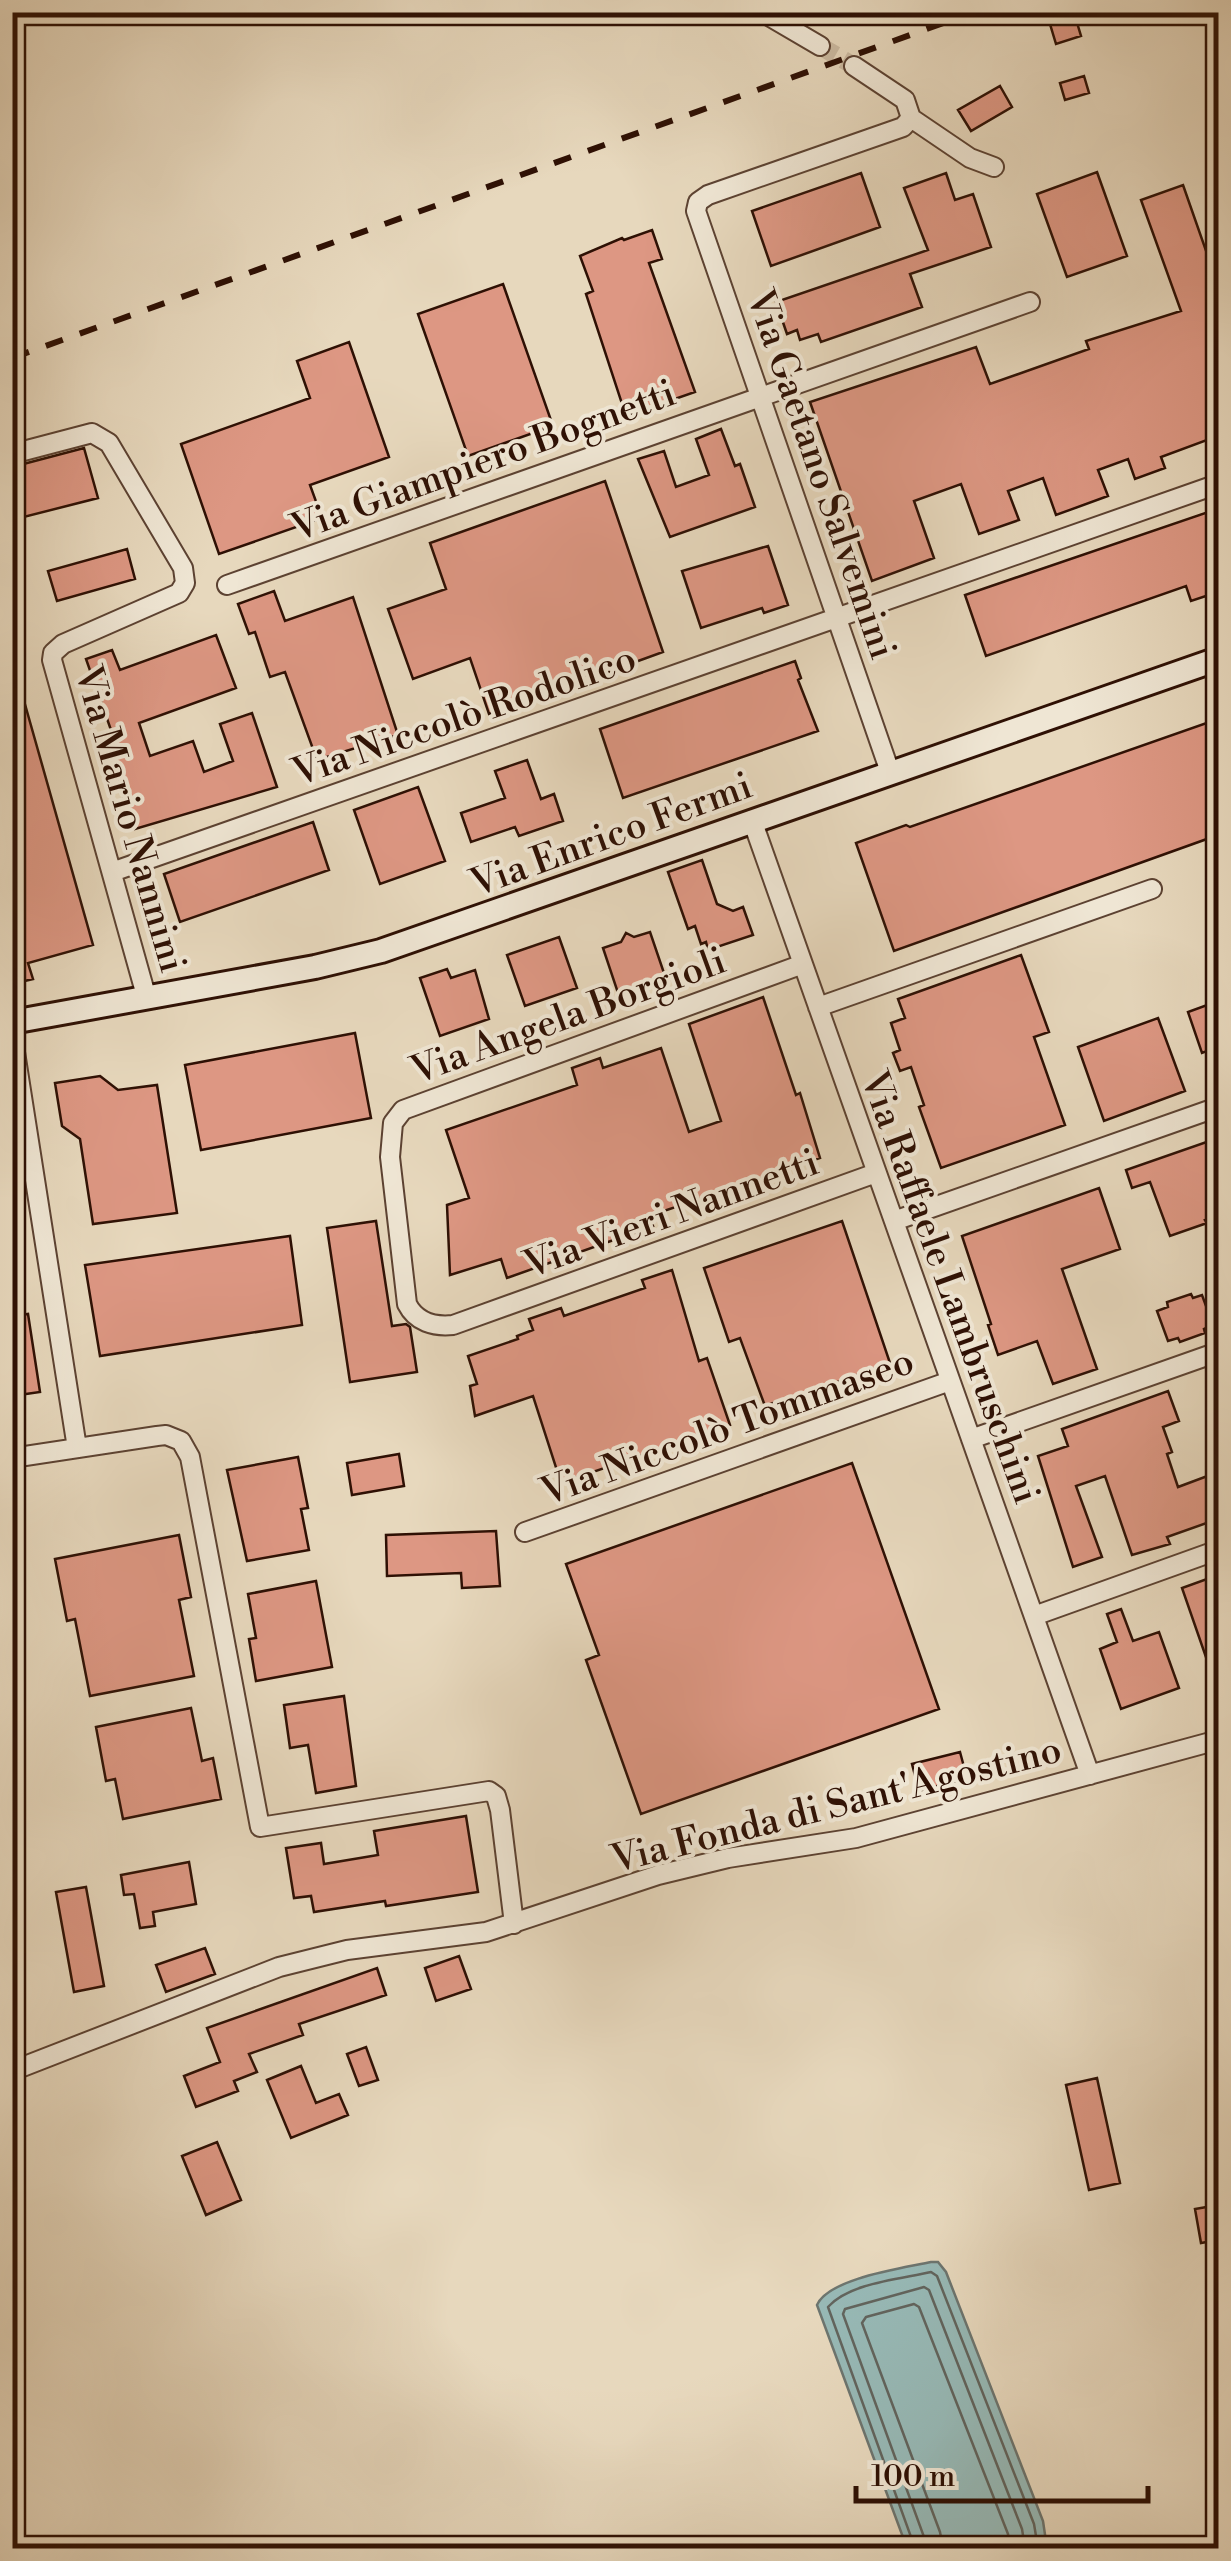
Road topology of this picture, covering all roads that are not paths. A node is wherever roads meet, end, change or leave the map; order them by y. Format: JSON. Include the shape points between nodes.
{"nodes":[{"id":1,"x":762,"y":12,"type":"edge"},
{"id":2,"x":820,"y":46,"type":"tunnel mouth"},
{"id":3,"x":854,"y":66,"type":"tunnel mouth"},
{"id":4,"x":911,"y":118,"type":"junction"},
{"id":5,"x":994,"y":167,"type":"dead end"},
{"id":6,"x":1030,"y":302,"type":"dead end"},
{"id":7,"x":761,"y":396,"type":"junction"},
{"id":8,"x":12,"y":454,"type":"edge"},
{"id":9,"x":1218,"y":484,"type":"edge"},
{"id":10,"x":227,"y":585,"type":"dead end"},
{"id":11,"x":838,"y":618,"type":"junction"},
{"id":12,"x":1218,"y":658,"type":"edge"},
{"id":13,"x":890,"y":772,"type":"junction"},
{"id":14,"x":752,"y":820,"type":"junction"},
{"id":15,"x":112,"y":872,"type":"junction"},
{"id":16,"x":1152,"y":889,"type":"dead end"},
{"id":17,"x":802,"y":964,"type":"junction"},
{"id":18,"x":147,"y":999,"type":"junction"},
{"id":19,"x":818,"y":1008,"type":"junction"},
{"id":20,"x":12,"y":1022,"type":"edge"},
{"id":21,"x":12,"y":1033,"type":"edge"},
{"id":22,"x":1218,"y":1107,"type":"edge"},
{"id":23,"x":876,"y":1173,"type":"junction"},
{"id":24,"x":894,"y":1222,"type":"junction"},
{"id":25,"x":488,"y":1314,"type":"joint"},
{"id":26,"x":1218,"y":1352,"type":"edge"},
{"id":27,"x":950,"y":1381,"type":"junction"},
{"id":28,"x":970,"y":1438,"type":"junction"},
{"id":29,"x":76,"y":1448,"type":"junction"},
{"id":30,"x":12,"y":1458,"type":"edge"},
{"id":31,"x":525,"y":1532,"type":"dead end"},
{"id":32,"x":1218,"y":1550,"type":"edge"},
{"id":33,"x":1034,"y":1616,"type":"junction"},
{"id":34,"x":1218,"y":1740,"type":"edge"},
{"id":35,"x":1090,"y":1775,"type":"junction"},
{"id":36,"x":514,"y":1924,"type":"junction"},
{"id":37,"x":12,"y":2071,"type":"edge"}],
"edges":[{"from":1,"to":2,"type":"street"},
{"from":3,"to":4,"type":"street","via":[[905,100]]},
{"from":4,"to":5,"type":"street"},
{"from":4,"to":7,"type":"street","name":"Via Gaetano Salvemini","via":[[903,127],[703,198],[697,206]]},
{"from":6,"to":7,"type":"street","name":"Via Giampiero Bognetti"},
{"from":7,"to":10,"type":"street","name":"Via Giampiero Bognetti"},
{"from":7,"to":11,"type":"street","name":"Via Gaetano Salvemini"},
{"from":8,"to":15,"type":"street","name":"Via Mario Nannini","via":[[92,433],[109,443],[185,575],[174,596],[53,653]]},
{"from":9,"to":11,"type":"street","name":"Via Niccolò Rodolico"},
{"from":11,"to":13,"type":"street","name":"Via Gaetano Salvemini"},
{"from":11,"to":15,"type":"street","name":"Via Niccolò Rodolico"},
{"from":12,"to":13,"type":"street","name":"Via Enrico Fermi"},
{"from":13,"to":14,"type":"street","name":"Via Enrico Fermi"},
{"from":14,"to":17,"type":"street","name":"Via Raffaele Lambruschini"},
{"from":14,"to":18,"type":"street","name":"Via Enrico Fermi","via":[[382,951]]},
{"from":15,"to":18,"type":"street","name":"Via Mario Nannini"},
{"from":16,"to":19,"type":"street"},
{"from":17,"to":19,"type":"street","name":"Via Raffaele Lambruschini"},
{"from":17,"to":25,"type":"street","name":"Via Angela Borgioli","via":[[402,1110],[390,1133],[390,1157],[407,1304],[417,1318],[438,1325]]},
{"from":18,"to":20,"type":"street","name":"Via Enrico Fermi"},
{"from":19,"to":23,"type":"street","name":"Via Raffaele Lambruschini"},
{"from":21,"to":29,"type":"street"},
{"from":22,"to":24,"type":"street"},
{"from":23,"to":24,"type":"street","name":"Via Raffaele Lambruschini"},
{"from":23,"to":25,"type":"street","name":"Via Vieri Nannetti"},
{"from":24,"to":27,"type":"street","name":"Via Raffaele Lambruschini"},
{"from":26,"to":28,"type":"street"},
{"from":27,"to":28,"type":"street","name":"Via Raffaele Lambruschini"},
{"from":27,"to":31,"type":"street","name":"Via Niccolò Tommaseo"},
{"from":28,"to":33,"type":"street","name":"Via Raffaele Lambruschini"},
{"from":29,"to":30,"type":"street"},
{"from":29,"to":36,"type":"street","via":[[166,1435],[186,1448],[260,1827],[490,1791],[500,1810]]},
{"from":32,"to":33,"type":"street"},
{"from":33,"to":35,"type":"street","name":"Via Raffaele Lambruschini"},
{"from":34,"to":35,"type":"street","name":"Via Fonda di Sant'Agostino"},
{"from":35,"to":36,"type":"street","name":"Via Fonda di Sant'Agostino","via":[[856,1838],[694,1866]]},
{"from":36,"to":37,"type":"street","name":"Via Fonda di Sant'Agostino","via":[[279,1967]]}]}
